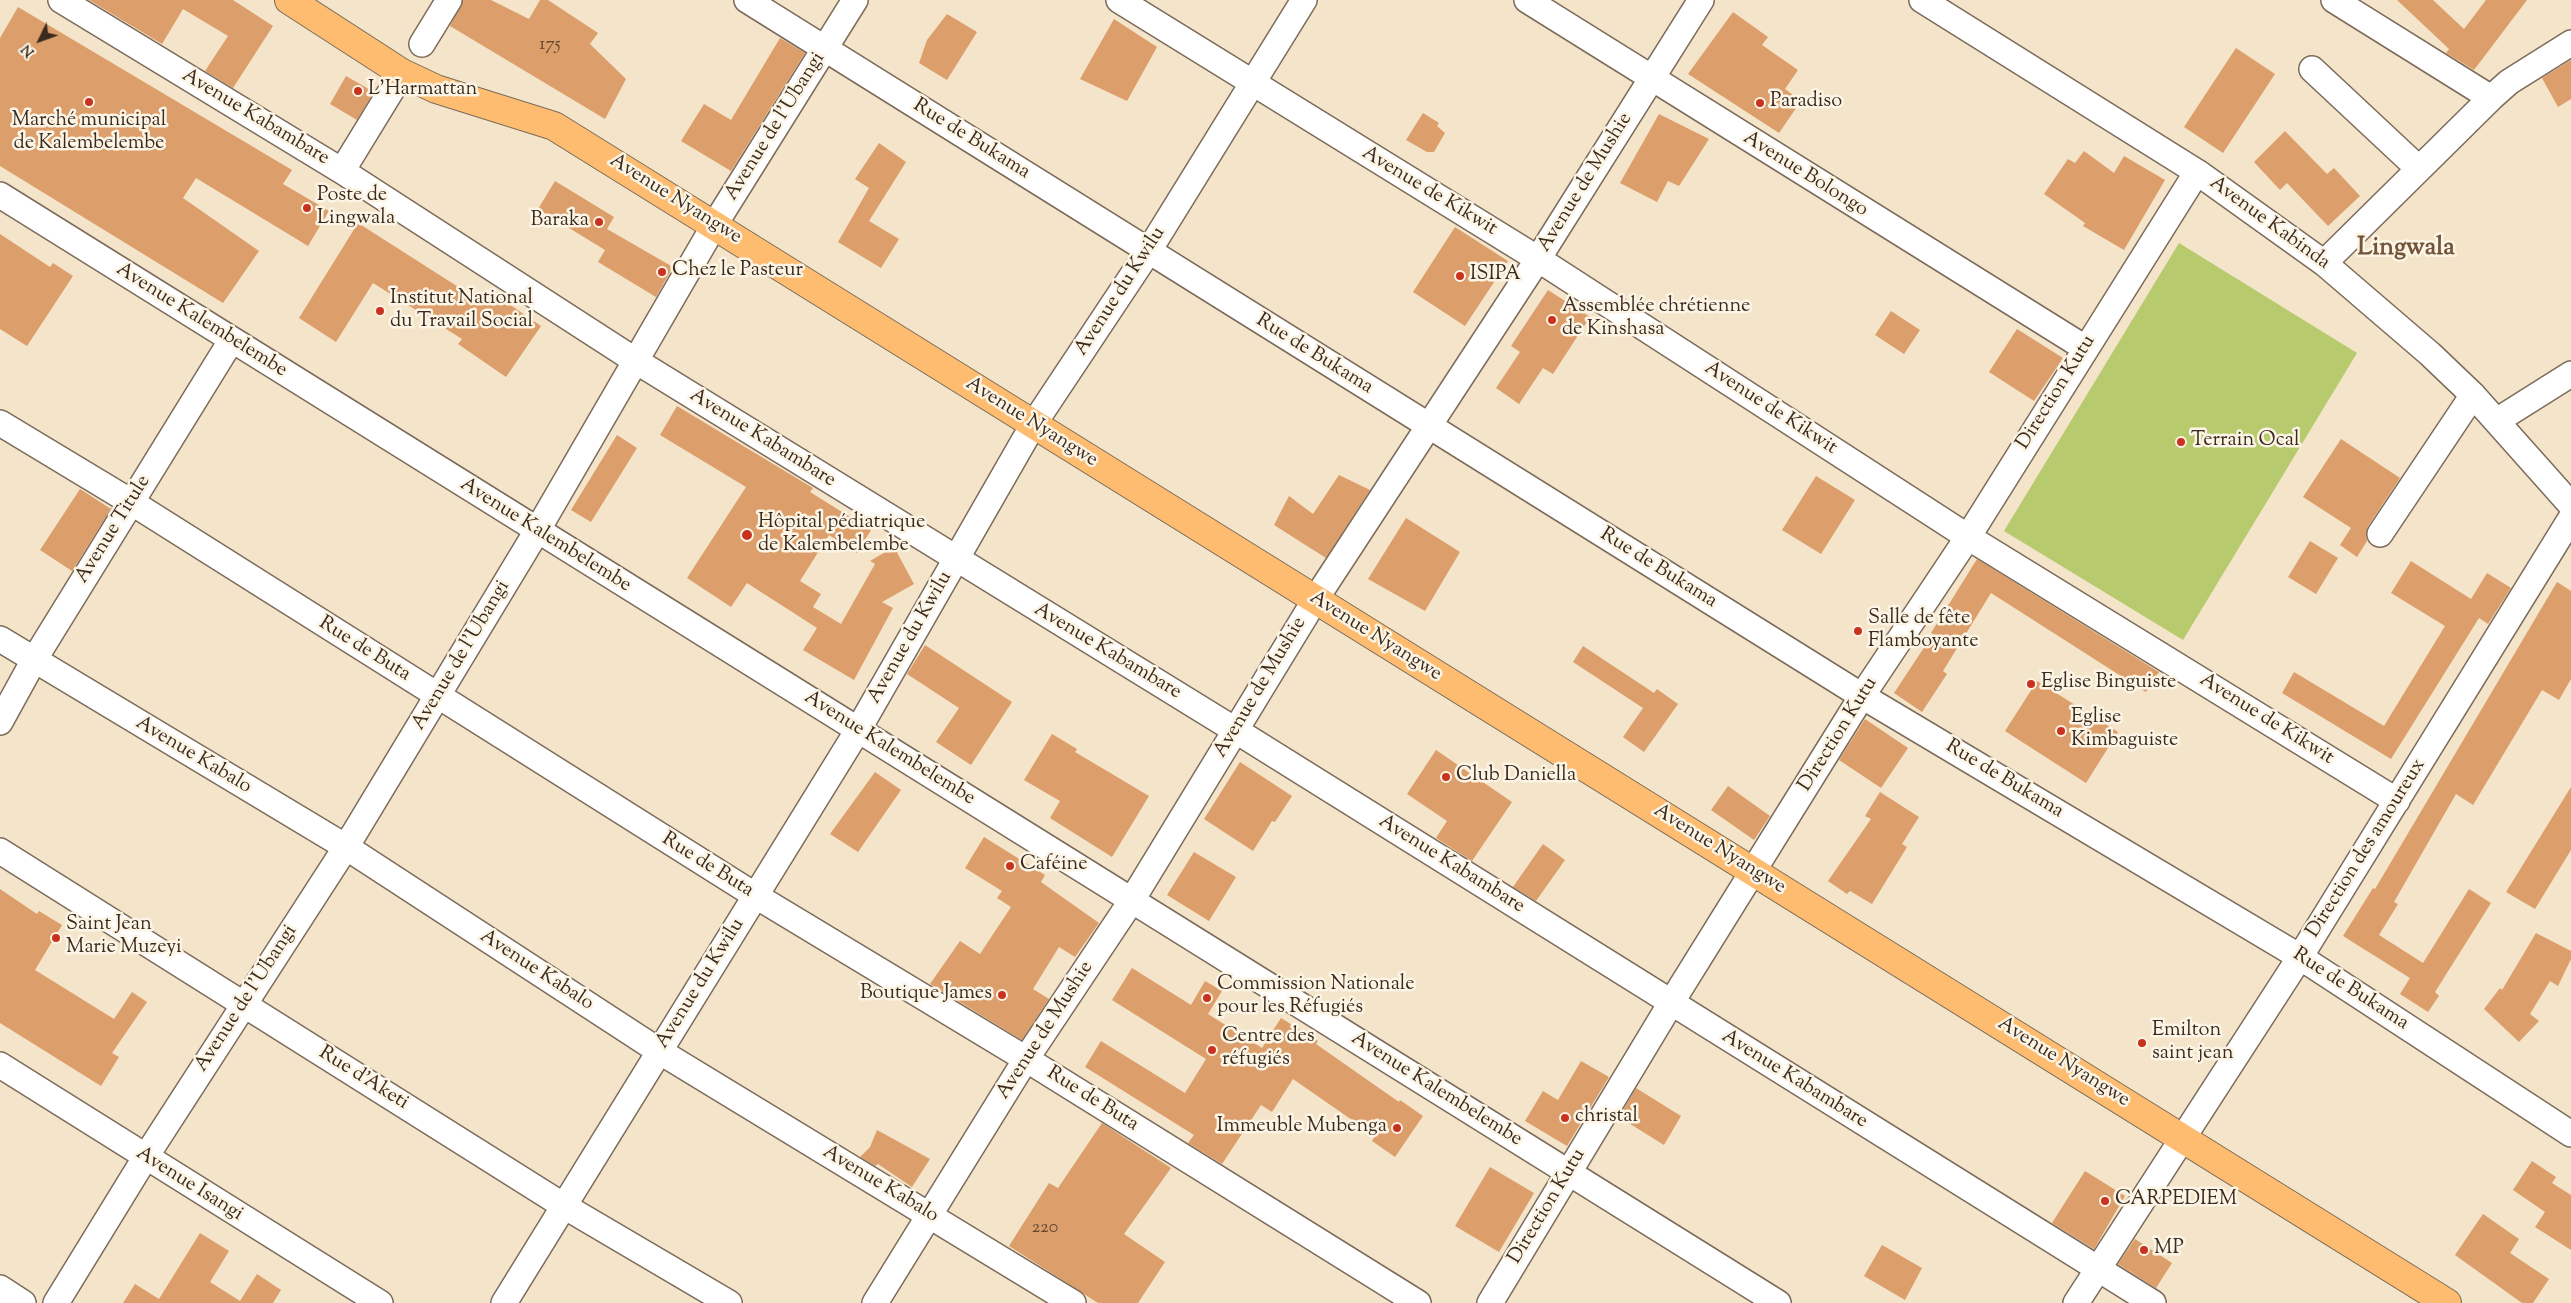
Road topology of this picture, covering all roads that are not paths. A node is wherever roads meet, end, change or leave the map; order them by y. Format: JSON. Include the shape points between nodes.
{"nodes":[{"id":1,"x":60,"y":0,"type":"edge"},
{"id":2,"x":289,"y":0,"type":"edge"},
{"id":3,"x":449,"y":0,"type":"edge"},
{"id":4,"x":747,"y":0,"type":"edge"},
{"id":5,"x":855,"y":0,"type":"edge"},
{"id":6,"x":1119,"y":0,"type":"edge"},
{"id":7,"x":1304,"y":0,"type":"edge"},
{"id":8,"x":1527,"y":0,"type":"edge"},
{"id":9,"x":1701,"y":0,"type":"edge"},
{"id":10,"x":1922,"y":0,"type":"edge"},
{"id":11,"x":2334,"y":0,"type":"edge"},
{"id":12,"x":2571,"y":43,"type":"edge"},
{"id":13,"x":422,"y":44,"type":"dead end"},
{"id":14,"x":825,"y":48,"type":"junction"},
{"id":15,"x":2312,"y":69,"type":"dead end"},
{"id":16,"x":402,"y":73,"type":"junction"},
{"id":17,"x":1652,"y":79,"type":"junction"},
{"id":18,"x":1253,"y":84,"type":"junction"},
{"id":19,"x":2491,"y":98,"type":"junction"},
{"id":20,"x":2419,"y":169,"type":"junction"},
{"id":21,"x":342,"y":170,"type":"junction"},
{"id":22,"x":2197,"y":172,"type":"junction"},
{"id":23,"x":0,"y":195,"type":"edge"},
{"id":24,"x":715,"y":224,"type":"junction"},
{"id":25,"x":1148,"y":252,"type":"junction"},
{"id":26,"x":1538,"y":259,"type":"junction"},
{"id":27,"x":2324,"y":263,"type":"junction"},
{"id":28,"x":231,"y":341,"type":"junction"},
{"id":29,"x":2085,"y":348,"type":"junction"},
{"id":30,"x":636,"y":361,"type":"junction"},
{"id":31,"x":2571,"y":374,"type":"edge"},
{"id":32,"x":2473,"y":395,"type":"junction"},
{"id":33,"x":2498,"y":420,"type":"junction"},
{"id":34,"x":0,"y":423,"type":"edge"},
{"id":35,"x":1033,"y":424,"type":"junction"},
{"id":36,"x":1429,"y":425,"type":"junction"},
{"id":37,"x":131,"y":502,"type":"junction"},
{"id":38,"x":2571,"y":505,"type":"edge"},
{"id":39,"x":2571,"y":518,"type":"edge"},
{"id":40,"x":537,"y":531,"type":"junction"},
{"id":41,"x":2380,"y":534,"type":"dead end"},
{"id":42,"x":1968,"y":537,"type":"junction"},
{"id":43,"x":956,"y":560,"type":"junction"},
{"id":44,"x":1315,"y":600,"type":"junction"},
{"id":45,"x":0,"y":639,"type":"edge"},
{"id":46,"x":34,"y":660,"type":"junction"},
{"id":47,"x":1862,"y":696,"type":"junction"},
{"id":48,"x":438,"y":697,"type":"junction"},
{"id":49,"x":0,"y":722,"type":"edge"},
{"id":50,"x":858,"y":730,"type":"junction"},
{"id":51,"x":1235,"y":730,"type":"junction"},
{"id":52,"x":2398,"y":801,"type":"junction"},
{"id":53,"x":346,"y":847,"type":"junction"},
{"id":54,"x":0,"y":851,"type":"edge"},
{"id":55,"x":1754,"y":871,"type":"junction"},
{"id":56,"x":756,"y":896,"type":"junction"},
{"id":57,"x":1132,"y":900,"type":"junction"},
{"id":58,"x":2300,"y":957,"type":"junction"},
{"id":59,"x":244,"y":1003,"type":"junction"},
{"id":60,"x":1671,"y":1003,"type":"junction"},
{"id":61,"x":659,"y":1051,"type":"junction"},
{"id":62,"x":1026,"y":1059,"type":"junction"},
{"id":63,"x":0,"y":1065,"type":"edge"},
{"id":64,"x":2571,"y":1134,"type":"edge"},
{"id":65,"x":2183,"y":1137,"type":"junction"},
{"id":66,"x":145,"y":1158,"type":"junction"},
{"id":67,"x":1570,"y":1173,"type":"junction"},
{"id":68,"x":564,"y":1206,"type":"junction"},
{"id":69,"x":929,"y":1215,"type":"junction"},
{"id":70,"x":2098,"y":1268,"type":"junction"},
{"id":71,"x":0,"y":1288,"type":"edge"},
{"id":72,"x":23,"y":1303,"type":"edge"},
{"id":73,"x":56,"y":1303,"type":"edge"},
{"id":74,"x":380,"y":1303,"type":"edge"},
{"id":75,"x":504,"y":1303,"type":"edge"},
{"id":76,"x":729,"y":1303,"type":"edge"},
{"id":77,"x":875,"y":1303,"type":"edge"},
{"id":78,"x":1073,"y":1303,"type":"edge"},
{"id":79,"x":1418,"y":1303,"type":"edge"},
{"id":80,"x":1490,"y":1303,"type":"edge"},
{"id":81,"x":1778,"y":1303,"type":"edge"},
{"id":82,"x":2076,"y":1303,"type":"edge"},
{"id":83,"x":2153,"y":1303,"type":"edge"},
{"id":84,"x":2447,"y":1303,"type":"edge"}],
"edges":[{"from":1,"to":21,"type":"street","name":"Avenue Kabambare"},
{"from":2,"to":16,"type":"main road","name":"Avenue Nyangwe"},
{"from":3,"to":13,"type":"street"},
{"from":4,"to":14,"type":"street","name":"Rue de Bukama"},
{"from":5,"to":14,"type":"street","name":"Avenue de l'Ubangi"},
{"from":6,"to":18,"type":"street","name":"Avenue de Kikwit"},
{"from":7,"to":18,"type":"street","name":"Avenue du Kwilu"},
{"from":8,"to":17,"type":"street","name":"Avenue Bolongo"},
{"from":9,"to":17,"type":"street","name":"Avenue de Mushie"},
{"from":10,"to":22,"type":"street","name":"Avenue Kabinda"},
{"from":11,"to":19,"type":"street"},
{"from":12,"to":19,"type":"street","via":[[2509,82]]},
{"from":14,"to":24,"type":"street","name":"Avenue de l'Ubangi"},
{"from":14,"to":25,"type":"street","name":"Rue de Bukama"},
{"from":15,"to":20,"type":"street"},
{"from":16,"to":21,"type":"street"},
{"from":16,"to":24,"type":"main road","name":"Avenue Nyangwe","via":[[436,89],[554,126]]},
{"from":17,"to":26,"type":"street","name":"Avenue de Mushie"},
{"from":17,"to":29,"type":"street","name":"Avenue Bolongo"},
{"from":18,"to":25,"type":"street","name":"Avenue du Kwilu"},
{"from":18,"to":26,"type":"street","name":"Avenue de Kikwit"},
{"from":19,"to":20,"type":"street"},
{"from":20,"to":27,"type":"street"},
{"from":21,"to":30,"type":"street","name":"Avenue Kabambare"},
{"from":22,"to":27,"type":"street","name":"Avenue Kabinda"},
{"from":22,"to":29,"type":"street","name":"Direction Kutu"},
{"from":23,"to":28,"type":"street","name":"Avenue Kalembelembe"},
{"from":24,"to":30,"type":"street","name":"Avenue de l'Ubangi"},
{"from":24,"to":35,"type":"main road","name":"Avenue Nyangwe"},
{"from":25,"to":35,"type":"street","name":"Avenue du Kwilu"},
{"from":25,"to":36,"type":"street","name":"Rue de Bukama"},
{"from":26,"to":36,"type":"street","name":"Avenue de Mushie"},
{"from":26,"to":42,"type":"street","name":"Avenue de Kikwit"},
{"from":27,"to":32,"type":"street","name":"Avenue Kabinda"},
{"from":28,"to":37,"type":"street","name":"Avenue Titule"},
{"from":28,"to":40,"type":"street","name":"Avenue Kalembelembe"},
{"from":29,"to":42,"type":"street","name":"Direction Kutu"},
{"from":30,"to":40,"type":"street","name":"Avenue de l'Ubangi"},
{"from":30,"to":43,"type":"street","name":"Avenue Kabambare"},
{"from":31,"to":33,"type":"street"},
{"from":32,"to":33,"type":"street","name":"Avenue Kabinda"},
{"from":32,"to":41,"type":"street"},
{"from":33,"to":38,"type":"street","name":"Avenue Kabinda"},
{"from":34,"to":37,"type":"street","name":"Rue de Buta"},
{"from":35,"to":43,"type":"street","name":"Avenue du Kwilu"},
{"from":35,"to":44,"type":"main road","name":"Avenue Nyangwe"},
{"from":36,"to":44,"type":"street","name":"Avenue de Mushie"},
{"from":36,"to":47,"type":"street","name":"Rue de Bukama"},
{"from":37,"to":46,"type":"street","name":"Avenue Titule"},
{"from":37,"to":48,"type":"street","name":"Rue de Buta"},
{"from":39,"to":52,"type":"street","name":"Direction des amoureux"},
{"from":40,"to":48,"type":"street","name":"Avenue de l'Ubangi"},
{"from":40,"to":50,"type":"street","name":"Avenue Kalembelembe"},
{"from":42,"to":47,"type":"street","name":"Direction Kutu"},
{"from":42,"to":52,"type":"street","name":"Avenue de Kikwit"},
{"from":43,"to":50,"type":"street","name":"Avenue du Kwilu"},
{"from":43,"to":51,"type":"street","name":"Avenue Kabambare"},
{"from":44,"to":51,"type":"street","name":"Avenue de Mushie"},
{"from":44,"to":55,"type":"main road","name":"Avenue Nyangwe"},
{"from":45,"to":46,"type":"street","name":"Avenue Kabalo"},
{"from":46,"to":49,"type":"street","name":"Avenue Titule"},
{"from":46,"to":53,"type":"street","name":"Avenue Kabalo"},
{"from":47,"to":55,"type":"street","name":"Direction Kutu"},
{"from":47,"to":58,"type":"street","name":"Rue de Bukama"},
{"from":48,"to":53,"type":"street","name":"Avenue de l'Ubangi"},
{"from":48,"to":56,"type":"street","name":"Rue de Buta"},
{"from":50,"to":56,"type":"street","name":"Avenue du Kwilu"},
{"from":50,"to":57,"type":"street","name":"Avenue Kalembelembe"},
{"from":51,"to":57,"type":"street","name":"Avenue de Mushie"},
{"from":51,"to":60,"type":"street","name":"Avenue Kabambare"},
{"from":52,"to":58,"type":"street","name":"Direction des amoureux"},
{"from":53,"to":59,"type":"street","name":"Avenue de l'Ubangi"},
{"from":53,"to":61,"type":"street","name":"Avenue Kabalo"},
{"from":54,"to":59,"type":"street","name":"Rue d'Aketi"},
{"from":55,"to":60,"type":"street","name":"Direction Kutu"},
{"from":55,"to":65,"type":"main road","name":"Avenue Nyangwe"},
{"from":56,"to":61,"type":"street","name":"Avenue du Kwilu"},
{"from":56,"to":62,"type":"street","name":"Rue de Buta"},
{"from":57,"to":62,"type":"street","name":"Avenue de Mushie"},
{"from":57,"to":67,"type":"street","name":"Avenue Kalembelembe"},
{"from":58,"to":64,"type":"street","name":"Rue de Bukama"},
{"from":58,"to":65,"type":"street","name":"Direction des amoureux"},
{"from":59,"to":66,"type":"street","name":"Avenue de l'Ubangi"},
{"from":59,"to":68,"type":"street","name":"Rue d'Aketi"},
{"from":60,"to":67,"type":"street","name":"Direction Kutu"},
{"from":60,"to":70,"type":"street","name":"Avenue Kabambare"},
{"from":61,"to":68,"type":"street","name":"Avenue du Kwilu"},
{"from":61,"to":69,"type":"street","name":"Avenue Kabalo"},
{"from":62,"to":69,"type":"street","name":"Avenue de Mushie"},
{"from":62,"to":79,"type":"street","name":"Rue de Buta"},
{"from":63,"to":66,"type":"street","name":"Avenue Isangi"},
{"from":65,"to":70,"type":"street","name":"Direction des amoureux"},
{"from":65,"to":84,"type":"main road","name":"Avenue Nyangwe"},
{"from":66,"to":73,"type":"street","name":"Avenue de l'Ubangi"},
{"from":66,"to":74,"type":"street","name":"Avenue Isangi"},
{"from":67,"to":80,"type":"street","name":"Direction Kutu"},
{"from":67,"to":81,"type":"street","name":"Avenue Kalembelembe"},
{"from":68,"to":75,"type":"street","name":"Avenue du Kwilu"},
{"from":68,"to":76,"type":"street","name":"Rue d'Aketi"},
{"from":69,"to":77,"type":"street","name":"Avenue de Mushie"},
{"from":69,"to":78,"type":"street","name":"Avenue Kabalo"},
{"from":70,"to":82,"type":"street","name":"Direction des amoureux"},
{"from":70,"to":83,"type":"street","name":"Avenue Kabambare"},
{"from":71,"to":72,"type":"street"}]}
